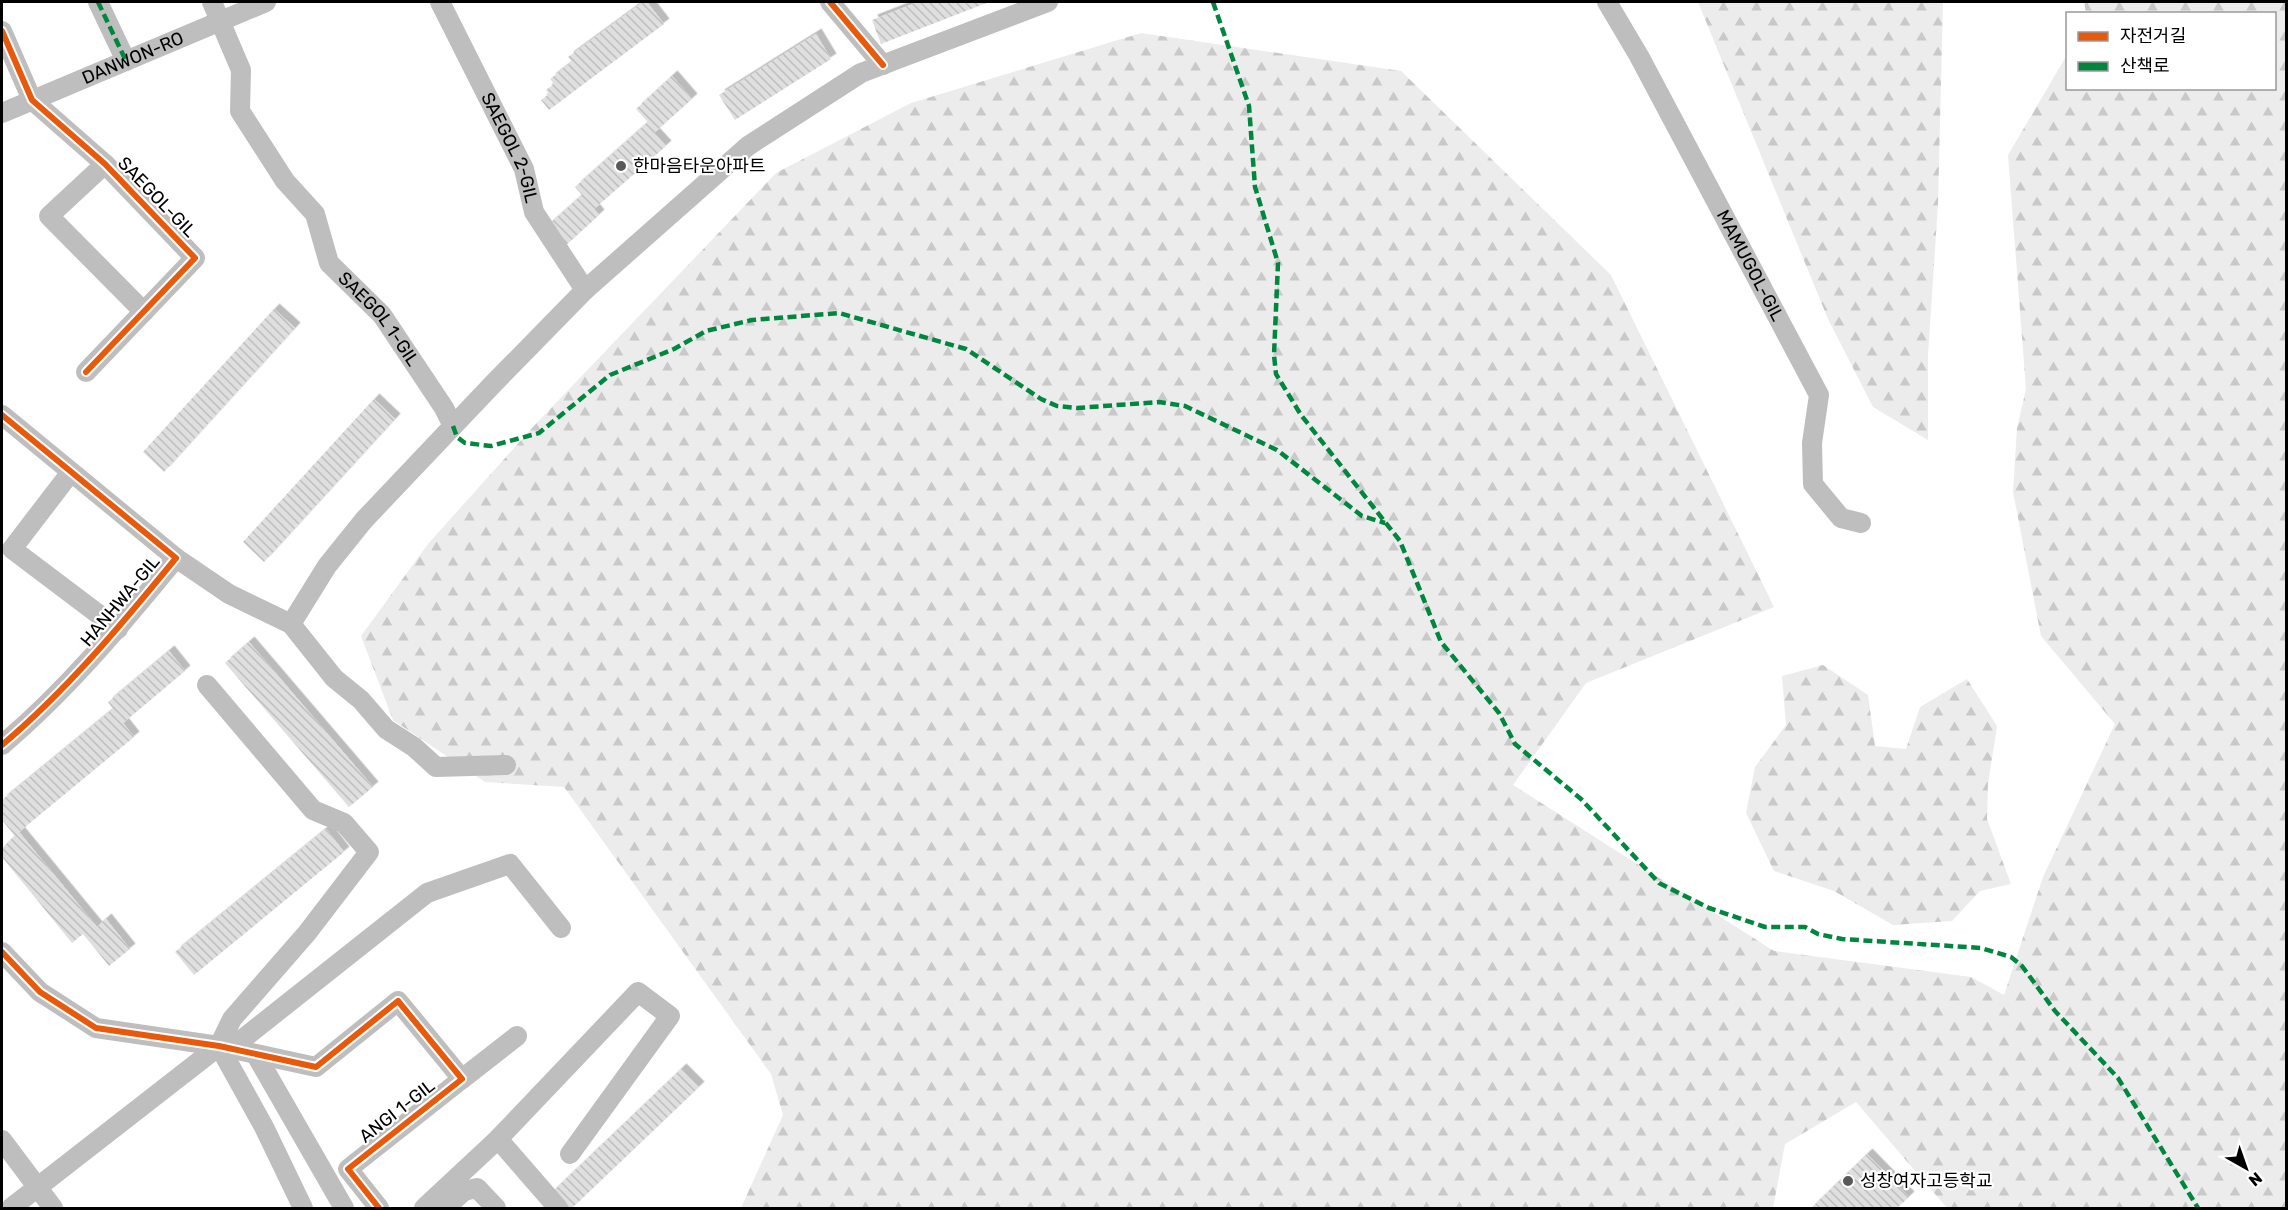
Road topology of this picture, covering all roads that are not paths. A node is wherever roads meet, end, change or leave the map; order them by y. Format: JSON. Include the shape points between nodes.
{"nodes":[{"id":1,"x":98,"y":2,"type":"edge"},
{"id":2,"x":212,"y":2,"type":"edge"},
{"id":3,"x":266,"y":2,"type":"edge"},
{"id":4,"x":440,"y":2,"type":"edge"},
{"id":5,"x":830,"y":2,"type":"edge"},
{"id":6,"x":1048,"y":2,"type":"edge"},
{"id":7,"x":1607,"y":2,"type":"edge"},
{"id":8,"x":221,"y":22,"type":"junction"},
{"id":9,"x":2,"y":31,"type":"edge"},
{"id":10,"x":126,"y":61,"type":"junction"},
{"id":11,"x":883,"y":65,"type":"junction"},
{"id":12,"x":32,"y":100,"type":"junction"},
{"id":13,"x":2,"y":113,"type":"edge"},
{"id":14,"x":105,"y":164,"type":"junction"},
{"id":15,"x":585,"y":290,"type":"junction"},
{"id":16,"x":144,"y":312,"type":"junction"},
{"id":17,"x":86,"y":372,"type":"dead end"},
{"id":18,"x":2,"y":415,"type":"edge"},
{"id":19,"x":453,"y":426,"type":"junction"},
{"id":20,"x":71,"y":472,"type":"junction"},
{"id":21,"x":1862,"y":524,"type":"dead end"},
{"id":22,"x":176,"y":558,"type":"junction"},
{"id":23,"x":291,"y":624,"type":"junction"},
{"id":24,"x":118,"y":629,"type":"junction"},
{"id":25,"x":207,"y":686,"type":"dead end"},
{"id":26,"x":2,"y":746,"type":"edge"},
{"id":27,"x":506,"y":765,"type":"dead end"},
{"id":28,"x":561,"y":928,"type":"dead end"},
{"id":29,"x":2,"y":952,"type":"edge"},
{"id":30,"x":517,"y":1036,"type":"dead end"},
{"id":31,"x":225,"y":1047,"type":"junction"},
{"id":32,"x":256,"y":1055,"type":"junction"},
{"id":33,"x":462,"y":1079,"type":"junction"},
{"id":34,"x":498,"y":1139,"type":"junction"},
{"id":35,"x":2,"y":1140,"type":"edge"},
{"id":36,"x":570,"y":1154,"type":"dead end"},
{"id":37,"x":37,"y":1188,"type":"junction"},
{"id":38,"x":11,"y":1209,"type":"edge"},
{"id":39,"x":53,"y":1209,"type":"edge"},
{"id":40,"x":303,"y":1209,"type":"edge"},
{"id":41,"x":344,"y":1209,"type":"edge"},
{"id":42,"x":379,"y":1209,"type":"edge"},
{"id":43,"x":424,"y":1209,"type":"edge"},
{"id":44,"x":445,"y":1209,"type":"edge"},
{"id":45,"x":496,"y":1209,"type":"edge"},
{"id":46,"x":558,"y":1209,"type":"edge"}],
"edges":[{"from":1,"to":10,"type":"street"},
{"from":2,"to":8,"type":"street","name":"SAEGOL 1-GIL"},
{"from":3,"to":8,"type":"street","name":"DANWON-RO"},
{"from":4,"to":15,"type":"street","name":"SAEGOL 2-GIL","via":[[524,169],[534,212]]},
{"from":5,"to":11,"type":"street"},
{"from":6,"to":11,"type":"street"},
{"from":7,"to":21,"type":"street","name":"MAMUGOL-GIL","via":[[1818,395],[1812,442],[1813,484],[1841,518]]},
{"from":8,"to":10,"type":"street","name":"DANWON-RO"},
{"from":8,"to":19,"type":"street","name":"SAEGOL 1-GIL","via":[[241,70],[240,111],[285,181],[315,214],[329,263],[381,315]]},
{"from":9,"to":12,"type":"street"},
{"from":10,"to":12,"type":"street","name":"DANWON-RO"},
{"from":11,"to":15,"type":"street","via":[[861,73],[748,146]]},
{"from":12,"to":13,"type":"street","name":"DANWON-RO"},
{"from":12,"to":14,"type":"street","name":"SAEGOL-GIL"},
{"from":14,"to":16,"type":"street","name":"SAEGOL-GIL","via":[[195,258]]},
{"from":14,"to":16,"type":"street","name":"SAEGOL-GIL","via":[[49,216]]},
{"from":15,"to":19,"type":"street"},
{"from":16,"to":17,"type":"street","name":"SAEGOL-GIL"},
{"from":18,"to":20,"type":"street","name":"HANHWA-GIL"},
{"from":19,"to":23,"type":"street","via":[[364,520],[327,566]]},
{"from":20,"to":22,"type":"street","name":"HANHWA-GIL"},
{"from":20,"to":24,"type":"street","via":[[12,549]]},
{"from":22,"to":23,"type":"street","via":[[229,594]]},
{"from":22,"to":24,"type":"street","name":"HANHWA-GIL"},
{"from":23,"to":27,"type":"street","via":[[334,678],[361,699],[386,729],[436,767]]},
{"from":24,"to":26,"type":"street","name":"HANHWA-GIL","via":[[40,712]]},
{"from":25,"to":31,"type":"street","via":[[313,810],[344,823],[369,852],[307,933],[232,1018]]},
{"from":28,"to":31,"type":"street","via":[[510,864],[427,893]]},
{"from":29,"to":31,"type":"street","name":"ANGI 1-GIL","via":[[40,992],[96,1028]]},
{"from":30,"to":33,"type":"street"},
{"from":31,"to":32,"type":"street","name":"ANGI 1-GIL"},
{"from":31,"to":37,"type":"street"},
{"from":31,"to":40,"type":"street"},
{"from":32,"to":33,"type":"street","name":"ANGI 1-GIL","via":[[316,1066],[398,1001]]},
{"from":32,"to":41,"type":"street"},
{"from":33,"to":42,"type":"street","name":"ANGI 1-GIL","via":[[348,1169]]},
{"from":34,"to":36,"type":"street","via":[[638,992],[670,1016]]},
{"from":34,"to":43,"type":"street"},
{"from":34,"to":46,"type":"street"},
{"from":35,"to":37,"type":"street"},
{"from":37,"to":38,"type":"street"},
{"from":37,"to":39,"type":"street"},
{"from":44,"to":45,"type":"street","via":[[464,1191],[477,1188]]}]}
